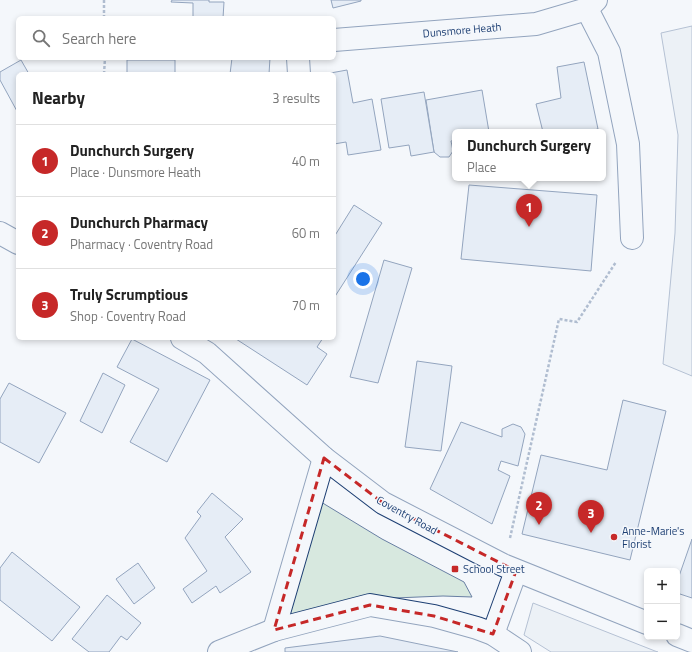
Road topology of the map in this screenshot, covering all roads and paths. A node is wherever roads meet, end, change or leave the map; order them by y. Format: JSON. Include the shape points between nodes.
{"nodes":[{"id":1,"x":104,"y":0,"type":"edge"},
{"id":2,"x":591,"y":4,"type":"edge"},
{"id":3,"x":104,"y":16,"type":"edge"},
{"id":4,"x":336,"y":40,"type":"edge"},
{"id":5,"x":105,"y":60,"type":"edge"},
{"id":6,"x":298,"y":60,"type":"edge"},
{"id":7,"x":104,"y":72,"type":"edge"},
{"id":8,"x":299,"y":72,"type":"edge"},
{"id":9,"x":0,"y":233,"type":"edge"},
{"id":10,"x":632,"y":238,"type":"joint"},
{"id":11,"x":16,"y":242,"type":"edge"},
{"id":12,"x":185,"y":340,"type":"edge"},
{"id":13,"x":324,"y":458,"type":"junction"},
{"id":14,"x":510,"y":568,"type":"junction"},
{"id":15,"x":644,"y":622,"type":"edge"},
{"id":16,"x":274,"y":630,"type":"junction"},
{"id":17,"x":493,"y":634,"type":"junction"},
{"id":18,"x":680,"y":636,"type":"edge"},
{"id":19,"x":692,"y":640,"type":"edge"},
{"id":20,"x":219,"y":652,"type":"edge"},
{"id":21,"x":520,"y":652,"type":"edge"}],
"edges":[{"from":1,"to":3,"type":"path"},
{"from":2,"to":4,"type":"street","name":"Dunsmore Heath","via":[[536,24]]},
{"from":2,"to":10,"type":"street","name":"Dunsmore Heath","via":[[609,52],[628,144]]},
{"from":5,"to":7,"type":"path"},
{"from":6,"to":8,"type":"street"},
{"from":9,"to":11,"type":"street"},
{"from":10,"to":14,"type":"path","via":[[578,322],[559,319]]},
{"from":12,"to":13,"type":"street","name":"Coventry Road","via":[[207,353]]},
{"from":13,"to":14,"type":"street","name":"Coventry Road","via":[[382,504]]},
{"from":13,"to":16,"type":"street"},
{"from":14,"to":15,"type":"street","name":"Coventry Road"},
{"from":14,"to":17,"type":"street"},
{"from":16,"to":17,"type":"street","via":[[370,605],[434,616]]},
{"from":16,"to":20,"type":"street"},
{"from":17,"to":21,"type":"street"},
{"from":18,"to":19,"type":"street"}]}
